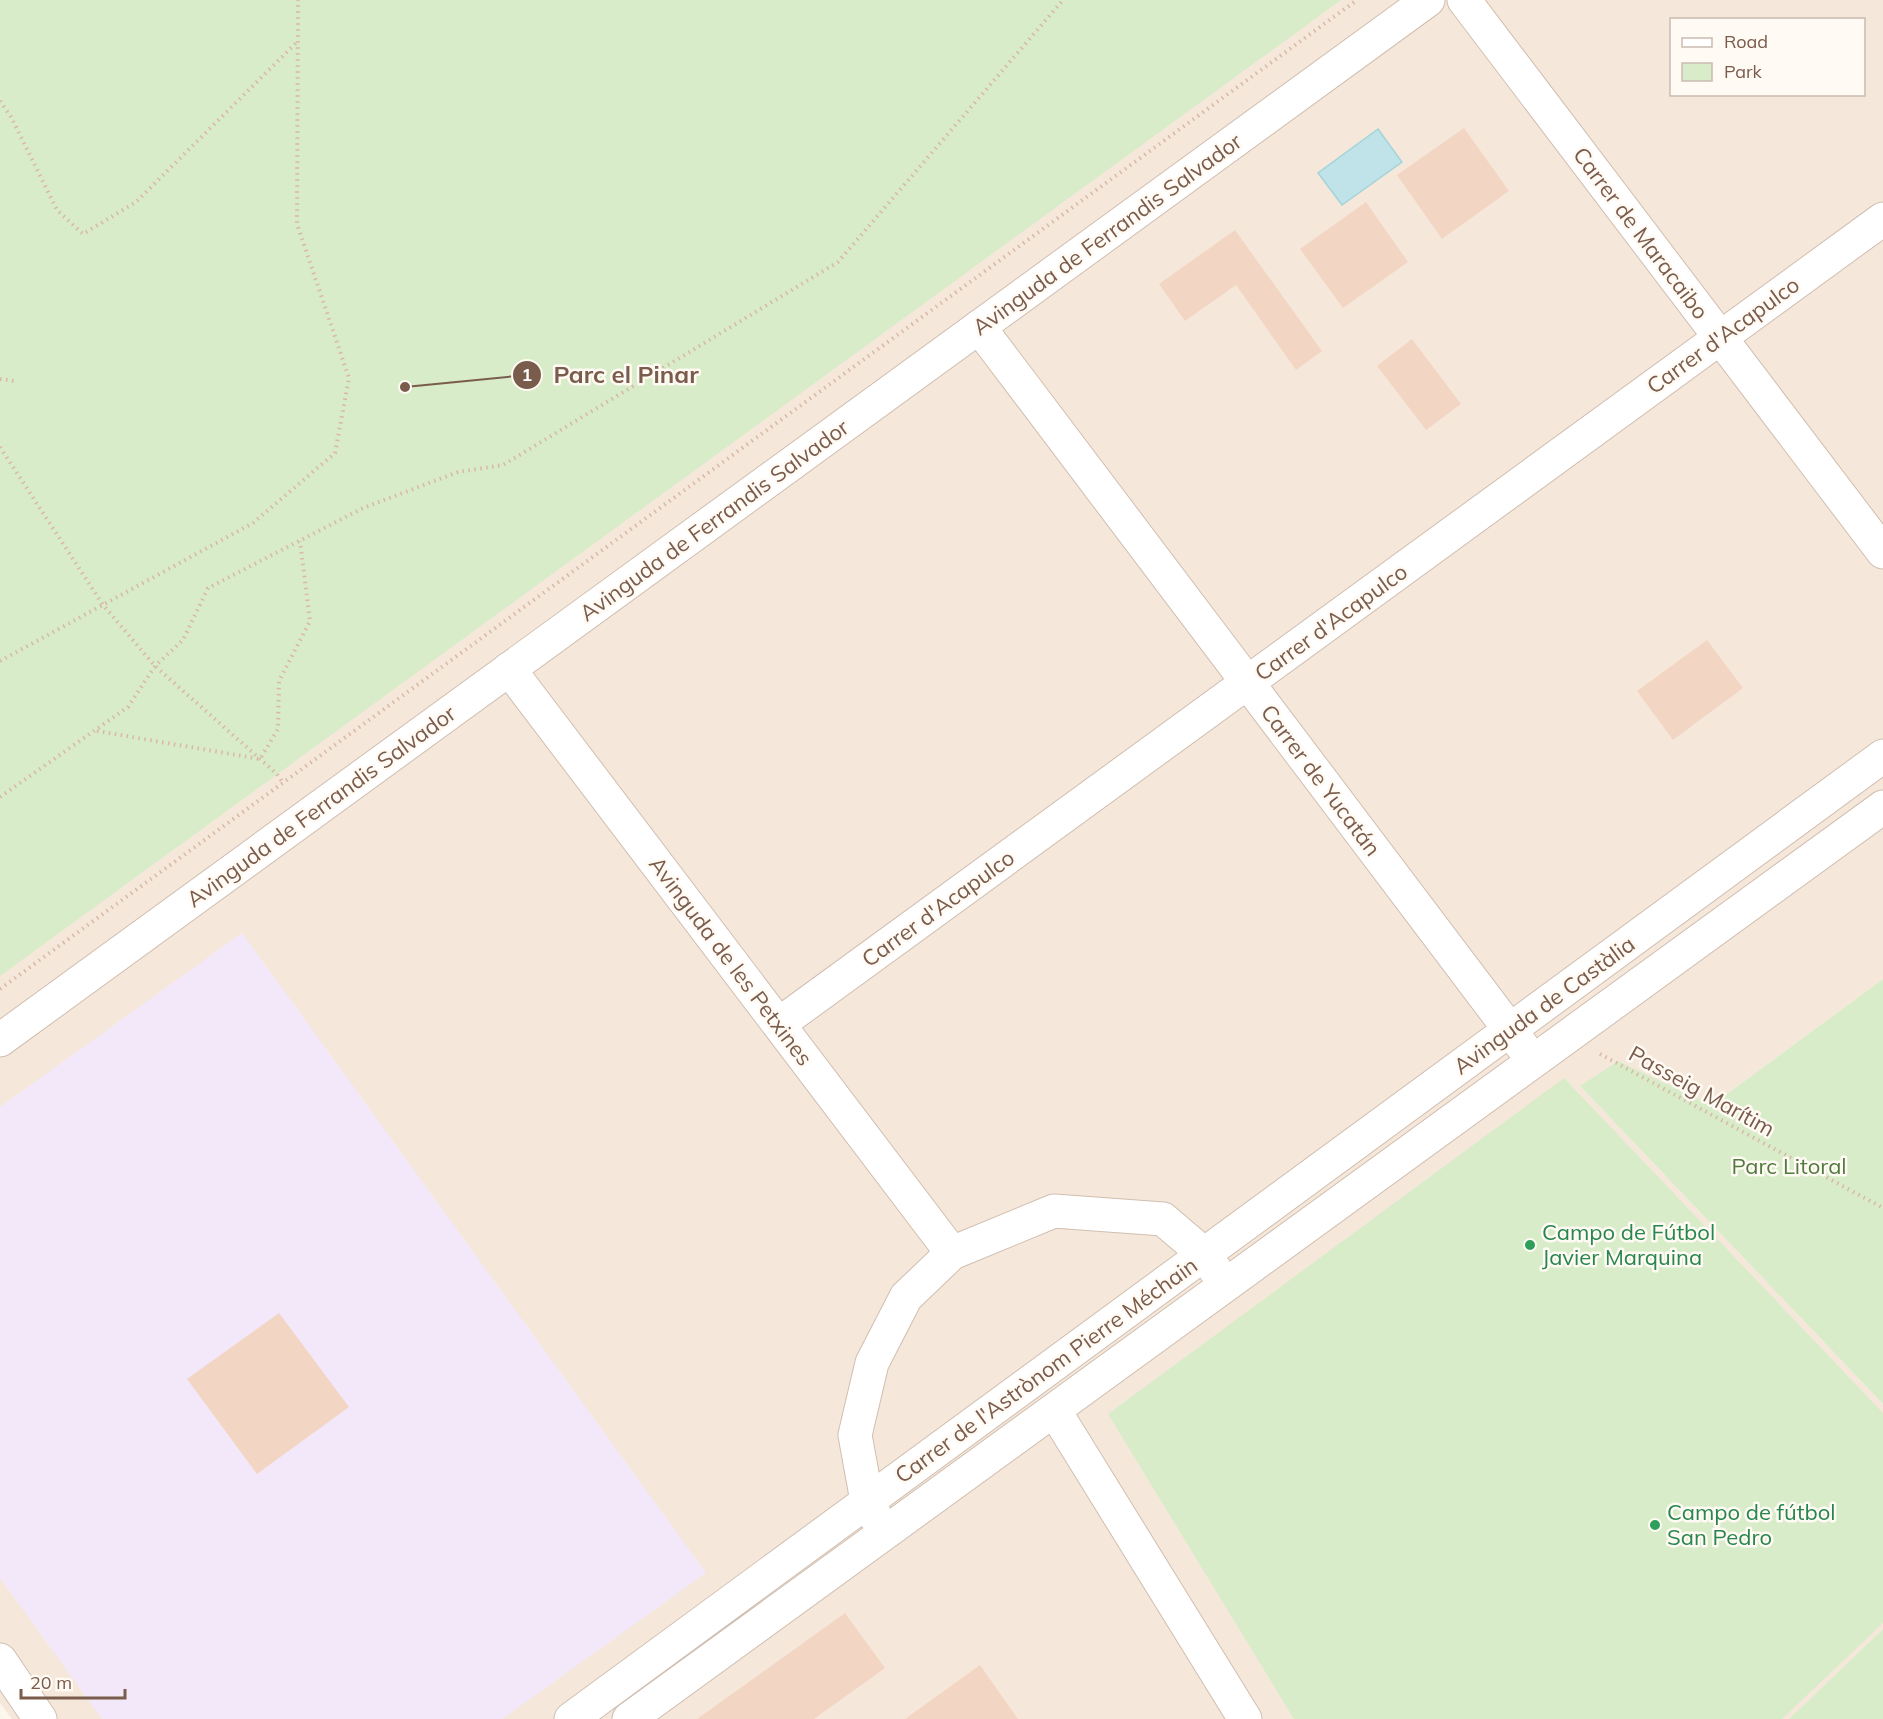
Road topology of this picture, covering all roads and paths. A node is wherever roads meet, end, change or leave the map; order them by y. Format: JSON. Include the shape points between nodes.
{"nodes":[{"id":1,"x":298,"y":0,"type":"edge"},
{"id":2,"x":1063,"y":0,"type":"edge"},
{"id":3,"x":1357,"y":0,"type":"edge"},
{"id":4,"x":1428,"y":0,"type":"edge"},
{"id":5,"x":1464,"y":0,"type":"edge"},
{"id":6,"x":298,"y":42,"type":"junction"},
{"id":7,"x":0,"y":101,"type":"edge"},
{"id":8,"x":1883,"y":219,"type":"edge"},
{"id":9,"x":979,"y":327,"type":"junction"},
{"id":10,"x":1720,"y":338,"type":"junction"},
{"id":11,"x":0,"y":379,"type":"edge"},
{"id":12,"x":14,"y":381,"type":"dead end"},
{"id":13,"x":0,"y":447,"type":"edge"},
{"id":14,"x":300,"y":541,"type":"junction"},
{"id":15,"x":1883,"y":552,"type":"edge"},
{"id":16,"x":103,"y":605,"type":"junction"},
{"id":17,"x":0,"y":661,"type":"edge"},
{"id":18,"x":155,"y":666,"type":"junction"},
{"id":19,"x":509,"y":669,"type":"junction"},
{"id":20,"x":1247,"y":682,"type":"junction"},
{"id":21,"x":96,"y":731,"type":"junction"},
{"id":22,"x":1883,"y":756,"type":"edge"},
{"id":23,"x":260,"y":759,"type":"junction"},
{"id":24,"x":283,"y":783,"type":"junction"},
{"id":25,"x":0,"y":797,"type":"edge"},
{"id":26,"x":1883,"y":807,"type":"edge"},
{"id":27,"x":306,"y":817,"type":"junction"},
{"id":28,"x":0,"y":989,"type":"edge"},
{"id":29,"x":778,"y":1024,"type":"junction"},
{"id":30,"x":1510,"y":1030,"type":"junction"},
{"id":31,"x":1568,"y":1036,"type":"junction"},
{"id":32,"x":0,"y":1040,"type":"edge"},
{"id":33,"x":1533,"y":1061,"type":"junction"},
{"id":34,"x":1883,"y":1208,"type":"edge"},
{"id":35,"x":952,"y":1253,"type":"junction"},
{"id":36,"x":1204,"y":1254,"type":"junction"},
{"id":37,"x":1225,"y":1285,"type":"junction"},
{"id":38,"x":1054,"y":1410,"type":"junction"},
{"id":39,"x":867,"y":1502,"type":"junction"},
{"id":40,"x":885,"y":1533,"type":"junction"},
{"id":41,"x":0,"y":1660,"type":"edge"},
{"id":42,"x":40,"y":1719,"type":"edge"},
{"id":43,"x":571,"y":1719,"type":"edge"},
{"id":44,"x":629,"y":1719,"type":"edge"},
{"id":45,"x":1245,"y":1719,"type":"edge"}],
"edges":[{"from":1,"to":6,"type":"path"},
{"from":2,"to":14,"type":"path","via":[[838,262],[503,465],[458,472],[363,508]]},
{"from":3,"to":24,"type":"path","name":"Avinguda de Ferrandis Salvador"},
{"from":4,"to":9,"type":"street","name":"Avinguda de Ferrandis Salvador"},
{"from":5,"to":10,"type":"street","name":"Carrer de Maracaibo"},
{"from":6,"to":7,"type":"path","via":[[136,201],[82,234],[57,210]]},
{"from":6,"to":16,"type":"path","via":[[297,224],[349,378],[335,453],[253,523]]},
{"from":8,"to":10,"type":"street","name":"Carrer d'Acapulco"},
{"from":9,"to":19,"type":"street","name":"Avinguda de Ferrandis Salvador"},
{"from":9,"to":20,"type":"street","name":"Carrer de Yucatán"},
{"from":10,"to":15,"type":"street","name":"Carrer de Maracaibo"},
{"from":10,"to":20,"type":"street","name":"Carrer d'Acapulco"},
{"from":11,"to":12,"type":"path"},
{"from":13,"to":16,"type":"path"},
{"from":14,"to":18,"type":"path","via":[[208,588],[183,640]]},
{"from":14,"to":23,"type":"path","via":[[310,621],[279,681],[278,729]]},
{"from":16,"to":17,"type":"path"},
{"from":16,"to":18,"type":"path"},
{"from":18,"to":21,"type":"path","via":[[128,707]]},
{"from":18,"to":23,"type":"path"},
{"from":19,"to":27,"type":"street","name":"Avinguda de Ferrandis Salvador"},
{"from":19,"to":29,"type":"street","name":"Avinguda de les Petxines"},
{"from":20,"to":29,"type":"street","name":"Carrer d'Acapulco"},
{"from":20,"to":30,"type":"street","name":"Carrer de Yucatán"},
{"from":21,"to":23,"type":"path"},
{"from":21,"to":25,"type":"path"},
{"from":22,"to":30,"type":"street","name":"Avinguda de Castàlia"},
{"from":23,"to":24,"type":"path"},
{"from":24,"to":27,"type":"path"},
{"from":24,"to":28,"type":"path","name":"Avinguda de Ferrandis Salvador"},
{"from":26,"to":31,"type":"street","name":"Avinguda de Castàlia"},
{"from":27,"to":32,"type":"street","name":"Avinguda de Ferrandis Salvador"},
{"from":29,"to":35,"type":"street","name":"Avinguda de les Petxines"},
{"from":30,"to":33,"type":"street","name":"Carrer de Yucatán"},
{"from":30,"to":36,"type":"street","name":"Avinguda de Castàlia"},
{"from":31,"to":33,"type":"street","name":"Avinguda de Castàlia"},
{"from":31,"to":34,"type":"path","name":"Passeig Marítim"},
{"from":33,"to":37,"type":"street","name":"Avinguda de Castàlia"},
{"from":35,"to":36,"type":"street","via":[[1054,1211],[1163,1219]]},
{"from":35,"to":39,"type":"street","via":[[906,1297],[872,1363],[855,1435]]},
{"from":36,"to":37,"type":"street","name":"Carrer de l'Astrònom Pierre Méchain"},
{"from":36,"to":39,"type":"street","name":"Carrer de l'Astrònom Pierre Méchain"},
{"from":37,"to":38,"type":"street","name":"Carrer de l'Astrònom Pierre Méchain"},
{"from":38,"to":40,"type":"street","name":"Carrer de l'Astrònom Pierre Méchain"},
{"from":38,"to":45,"type":"street"},
{"from":39,"to":40,"type":"street"},
{"from":39,"to":43,"type":"street","name":"Carrer de l'Astrònom Pierre Méchain"},
{"from":40,"to":44,"type":"street","name":"Carrer de l'Astrònom Pierre Méchain"},
{"from":41,"to":42,"type":"street"}]}
